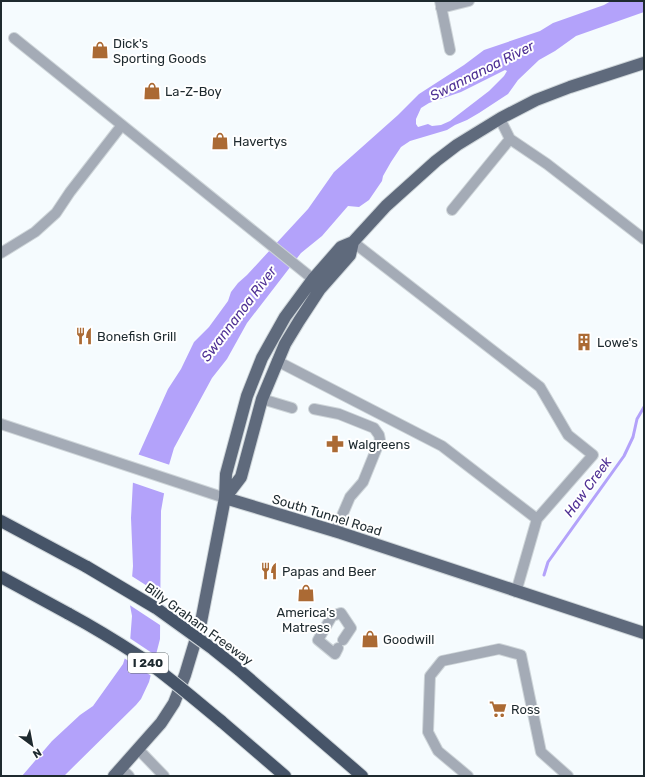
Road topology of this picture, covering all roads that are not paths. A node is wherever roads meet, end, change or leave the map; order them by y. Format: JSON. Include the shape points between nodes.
{"nodes":[{"id":1,"x":469,"y":1,"type":"edge"},
{"id":2,"x":441,"y":4,"type":"edge"},
{"id":3,"x":14,"y":38,"type":"dead end"},
{"id":4,"x":450,"y":50,"type":"dead end"},
{"id":5,"x":644,"y":64,"type":"edge"},
{"id":6,"x":500,"y":119,"type":"junction"},
{"id":7,"x":122,"y":125,"type":"junction"},
{"id":8,"x":510,"y":140,"type":"junction"},
{"id":9,"x":452,"y":210,"type":"dead end"},
{"id":10,"x":644,"y":239,"type":"edge"},
{"id":11,"x":353,"y":242,"type":"junction"},
{"id":12,"x":1,"y":253,"type":"edge"},
{"id":13,"x":313,"y":279,"type":"junction"},
{"id":14,"x":277,"y":361,"type":"junction"},
{"id":15,"x":262,"y":399,"type":"junction"},
{"id":16,"x":292,"y":408,"type":"dead end"},
{"id":17,"x":314,"y":409,"type":"dead end"},
{"id":18,"x":1,"y":424,"type":"edge"},
{"id":19,"x":225,"y":498,"type":"junction"},
{"id":20,"x":537,"y":519,"type":"junction"},
{"id":21,"x":1,"y":521,"type":"edge"},
{"id":22,"x":336,"y":532,"type":"junction"},
{"id":23,"x":1,"y":577,"type":"edge"},
{"id":24,"x":516,"y":592,"type":"junction"},
{"id":25,"x":644,"y":633,"type":"edge"},
{"id":26,"x":138,"y":749,"type":"junction"},
{"id":27,"x":121,"y":773,"type":"edge"},
{"id":28,"x":164,"y":776,"type":"edge"},
{"id":29,"x":285,"y":776,"type":"edge"},
{"id":30,"x":362,"y":776,"type":"edge"},
{"id":31,"x":468,"y":776,"type":"edge"},
{"id":32,"x":568,"y":776,"type":"edge"}],
"edges":[{"from":1,"to":2,"type":"street"},
{"from":2,"to":4,"type":"street"},
{"from":3,"to":7,"type":"street"},
{"from":5,"to":6,"type":"main road","via":[[570,86]]},
{"from":6,"to":8,"type":"street"},
{"from":6,"to":11,"type":"main road","via":[[436,161],[386,206]]},
{"from":7,"to":12,"type":"street","via":[[56,213],[35,232]]},
{"from":7,"to":13,"type":"street"},
{"from":8,"to":9,"type":"street"},
{"from":8,"to":10,"type":"street","via":[[547,164]]},
{"from":11,"to":13,"type":"main road","via":[[341,247]]},
{"from":11,"to":14,"type":"main road","via":[[350,255],[310,304]]},
{"from":11,"to":20,"type":"street","via":[[540,387],[568,434],[593,455]]},
{"from":13,"to":19,"type":"main road","via":[[285,318],[255,376],[226,474]]},
{"from":14,"to":15,"type":"main road"},
{"from":14,"to":20,"type":"street","via":[[442,446]]},
{"from":15,"to":16,"type":"street"},
{"from":15,"to":19,"type":"main road","via":[[241,477]]},
{"from":17,"to":22,"type":"street","via":[[339,414],[374,428],[379,434],[380,440],[363,482],[350,497]]},
{"from":18,"to":19,"type":"street","name":"South Tunnel Road"},
{"from":19,"to":22,"type":"main road","name":"South Tunnel Road"},
{"from":19,"to":26,"type":"main road","via":[[201,622],[185,675],[174,703],[161,723]]},
{"from":20,"to":24,"type":"street"},
{"from":21,"to":30,"type":"highway","name":"Billy Graham Freeway","bridge":true,"via":[[156,608],[238,669]]},
{"from":22,"to":24,"type":"main road","name":"South Tunnel Road"},
{"from":23,"to":29,"type":"highway","number":"I 240","bridge":true,"via":[[106,634],[140,657],[181,688]]},
{"from":24,"to":25,"type":"main road","name":"South Tunnel Road"},
{"from":26,"to":27,"type":"main road"},
{"from":26,"to":28,"type":"street"},
{"from":31,"to":32,"type":"street","via":[[438,751],[428,732],[430,676],[442,661],[499,649],[521,655],[541,752]]}]}
